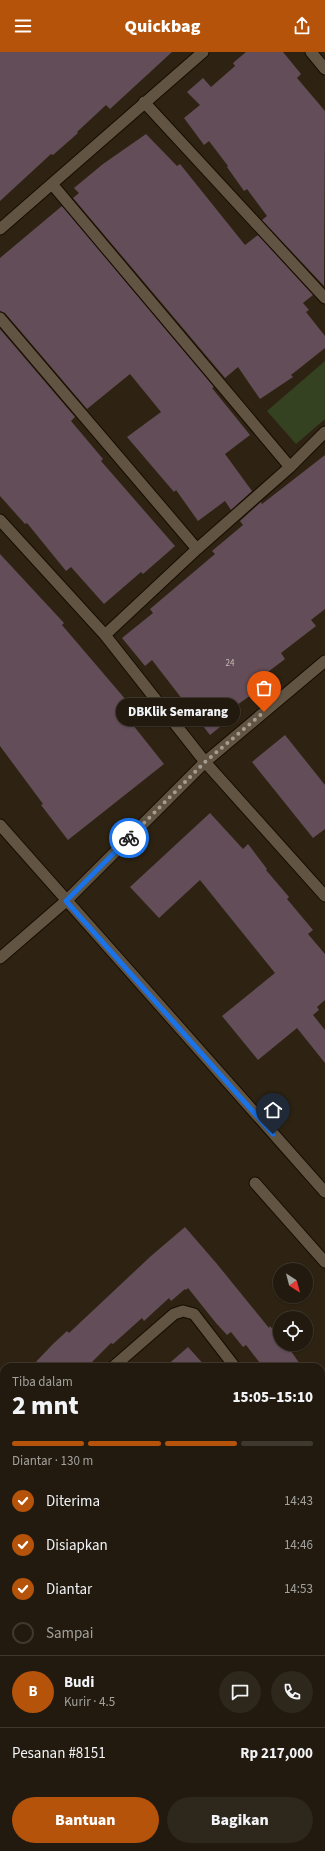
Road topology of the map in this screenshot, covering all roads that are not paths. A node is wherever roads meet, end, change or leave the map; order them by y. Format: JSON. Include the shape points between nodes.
{"nodes":[{"id":1,"x":203,"y":52,"type":"edge"},
{"id":2,"x":311,"y":52,"type":"edge"},
{"id":3,"x":325,"y":69,"type":"edge"},
{"id":4,"x":144,"y":102,"type":"junction"},
{"id":5,"x":52,"y":184,"type":"junction"},
{"id":6,"x":0,"y":229,"type":"edge"},
{"id":7,"x":325,"y":298,"type":"edge"},
{"id":8,"x":0,"y":318,"type":"edge"},
{"id":9,"x":325,"y":432,"type":"edge"},
{"id":10,"x":290,"y":467,"type":"junction"},
{"id":11,"x":0,"y":520,"type":"edge"},
{"id":12,"x":197,"y":549,"type":"junction"},
{"id":13,"x":105,"y":635,"type":"junction"},
{"id":14,"x":325,"y":661,"type":"edge"},
{"id":15,"x":205,"y":762,"type":"junction"},
{"id":16,"x":0,"y":825,"type":"edge"},
{"id":17,"x":325,"y":896,"type":"edge"},
{"id":18,"x":66,"y":901,"type":"junction"},
{"id":19,"x":0,"y":958,"type":"edge"},
{"id":20,"x":255,"y":1183,"type":"dead end"},
{"id":21,"x":325,"y":1192,"type":"edge"},
{"id":22,"x":325,"y":1262,"type":"edge"},
{"id":23,"x":118,"y":1363,"type":"edge"},
{"id":24,"x":232,"y":1363,"type":"edge"}],
"edges":[{"from":1,"to":4,"type":"street"},
{"from":2,"to":3,"type":"street"},
{"from":4,"to":5,"type":"street"},
{"from":4,"to":7,"type":"street"},
{"from":5,"to":6,"type":"street"},
{"from":5,"to":10,"type":"street"},
{"from":8,"to":12,"type":"street"},
{"from":9,"to":10,"type":"street"},
{"from":10,"to":12,"type":"street"},
{"from":11,"to":13,"type":"street"},
{"from":12,"to":13,"type":"street"},
{"from":13,"to":15,"type":"street"},
{"from":14,"to":15,"type":"street"},
{"from":15,"to":17,"type":"street"},
{"from":15,"to":18,"type":"street"},
{"from":16,"to":18,"type":"street"},
{"from":18,"to":19,"type":"street"},
{"from":18,"to":21,"type":"street"},
{"from":20,"to":22,"type":"street"},
{"from":23,"to":24,"type":"street","via":[[174,1314],[183,1310],[194,1314]]}]}
